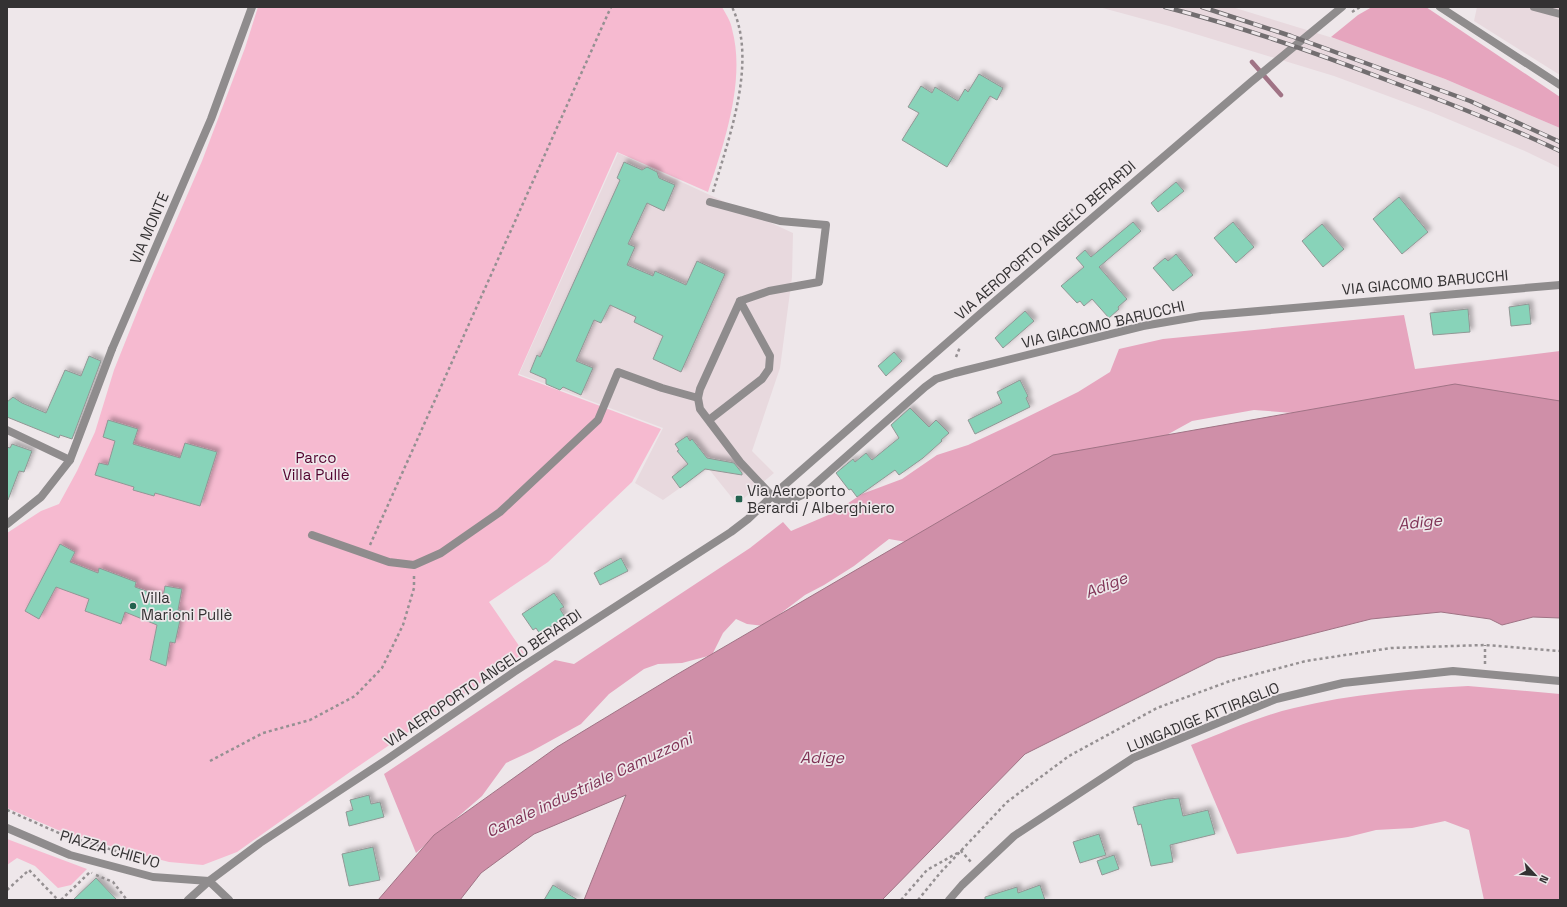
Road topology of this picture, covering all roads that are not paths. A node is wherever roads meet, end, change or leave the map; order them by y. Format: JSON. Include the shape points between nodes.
{"nodes":[{"id":1,"x":252,"y":7,"type":"edge"},
{"id":2,"x":1440,"y":7,"type":"edge"},
{"id":3,"x":1534,"y":7,"type":"edge"},
{"id":4,"x":1339,"y":8,"type":"edge"},
{"id":5,"x":1560,"y":14,"type":"edge"},
{"id":6,"x":1560,"y":85,"type":"edge"},
{"id":7,"x":710,"y":202,"type":"road end"},
{"id":8,"x":1560,"y":285,"type":"edge"},
{"id":9,"x":740,"y":301,"type":"junction"},
{"id":10,"x":698,"y":398,"type":"junction"},
{"id":11,"x":709,"y":420,"type":"junction"},
{"id":12,"x":7,"y":430,"type":"edge"},
{"id":13,"x":70,"y":460,"type":"junction"},
{"id":14,"x":772,"y":496,"type":"junction"},
{"id":15,"x":7,"y":524,"type":"edge"},
{"id":16,"x":312,"y":535,"type":"dead end"},
{"id":17,"x":1560,"y":682,"type":"edge"},
{"id":18,"x":7,"y":828,"type":"edge"},
{"id":19,"x":209,"y":880,"type":"junction"},
{"id":20,"x":188,"y":900,"type":"edge"},
{"id":21,"x":229,"y":900,"type":"edge"},
{"id":22,"x":949,"y":900,"type":"edge"}],
"edges":[{"from":1,"to":13,"type":"street","name":"VIA MONTE","via":[[211,119],[112,349]]},
{"from":2,"to":6,"type":"street"},
{"from":3,"to":5,"type":"street"},
{"from":4,"to":14,"type":"street","name":"VIA AEROPORTO ANGELO BERARDI","via":[[986,309]]},
{"from":7,"to":9,"type":"street","via":[[780,221],[826,225],[819,282],[769,291]]},
{"from":8,"to":14,"type":"street","name":"VIA GIACOMO BARUCCHI","via":[[1201,316],[1143,326],[955,373],[936,379],[925,387],[804,494],[786,502],[779,502]]},
{"from":9,"to":10,"type":"street"},
{"from":9,"to":11,"type":"street","via":[[770,356],[769,369],[762,379]]},
{"from":10,"to":11,"type":"street","via":[[700,409]]},
{"from":10,"to":16,"type":"street","via":[[618,372],[598,420],[537,478],[494,516],[441,553],[414,564],[389,562]]},
{"from":11,"to":14,"type":"street","via":[[740,462]]},
{"from":12,"to":13,"type":"street"},
{"from":13,"to":15,"type":"street","name":"VIA MONTE","via":[[41,497]]},
{"from":14,"to":19,"type":"street","name":"VIA AEROPORTO ANGELO BERARDI","via":[[731,532],[514,672]]},
{"from":17,"to":22,"type":"street","name":"LUNGADIGE ATTIRAGLIO","via":[[1453,672],[1343,683],[1276,699],[1133,758],[1014,836]]},
{"from":18,"to":19,"type":"street","name":"PIAZZA CHIEVO","via":[[70,855],[153,877]]},
{"from":19,"to":20,"type":"street","name":"VIA AEROPORTO ANGELO BERARDI"},
{"from":19,"to":21,"type":"street"}]}
